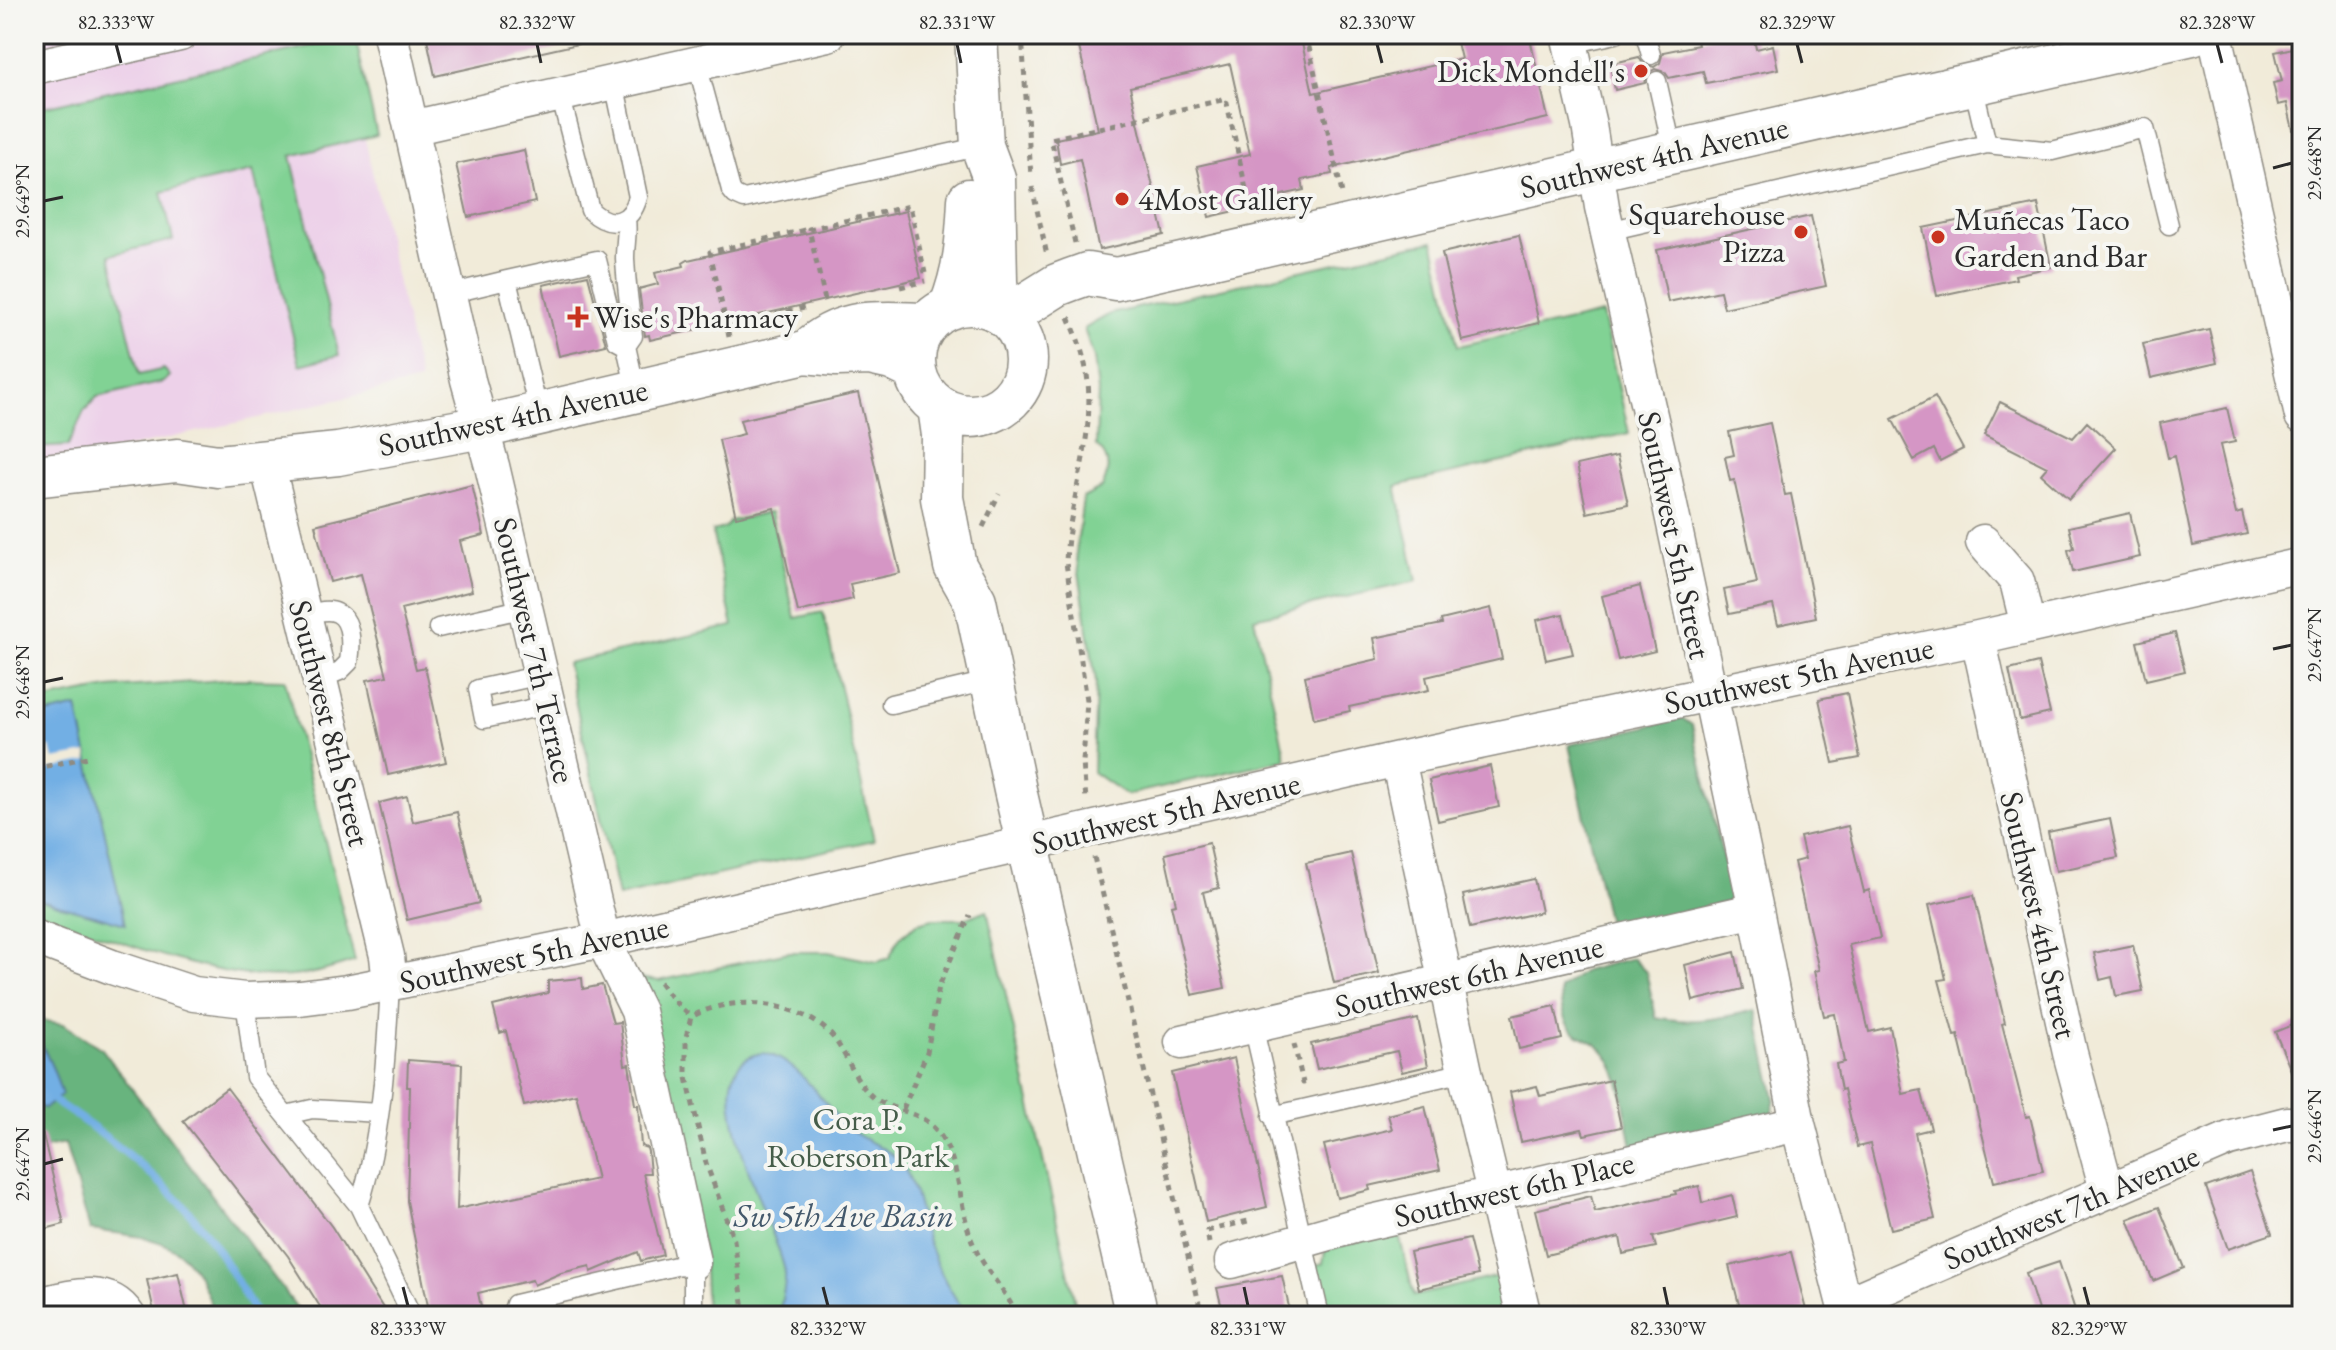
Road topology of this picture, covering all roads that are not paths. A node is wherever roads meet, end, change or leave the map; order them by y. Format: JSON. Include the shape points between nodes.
{"nodes":[{"id":1,"x":180,"y":34,"type":"edge"},
{"id":2,"x":390,"y":34,"type":"edge"},
{"id":3,"x":828,"y":34,"type":"edge"},
{"id":4,"x":976,"y":34,"type":"edge"},
{"id":5,"x":1616,"y":34,"type":"edge"},
{"id":6,"x":1645,"y":34,"type":"edge"},
{"id":7,"x":2192,"y":34,"type":"edge"},
{"id":8,"x":2215,"y":34,"type":"edge"},
{"id":9,"x":1570,"y":39,"type":"edge"},
{"id":10,"x":88,"y":44,"type":"edge"},
{"id":11,"x":1651,"y":55,"type":"dead end"},
{"id":12,"x":697,"y":64,"type":"junction"},
{"id":13,"x":34,"y":67,"type":"edge"},
{"id":14,"x":1657,"y":81,"type":"dead end"},
{"id":15,"x":614,"y":82,"type":"junction"},
{"id":16,"x":1973,"y":85,"type":"junction"},
{"id":17,"x":560,"y":94,"type":"junction"},
{"id":18,"x":411,"y":128,"type":"junction"},
{"id":19,"x":1987,"y":144,"type":"junction"},
{"id":20,"x":982,"y":146,"type":"junction"},
{"id":21,"x":1673,"y":152,"type":"junction"},
{"id":22,"x":1595,"y":170,"type":"junction"},
{"id":23,"x":626,"y":219,"type":"junction"},
{"id":24,"x":2169,"y":225,"type":"dead end"},
{"id":25,"x":1608,"y":231,"type":"junction"},
{"id":26,"x":507,"y":280,"type":"junction"},
{"id":27,"x":449,"y":294,"type":"junction"},
{"id":28,"x":938,"y":316,"type":"junction"},
{"id":29,"x":1011,"y":326,"type":"junction"},
{"id":30,"x":626,"y":346,"type":"junction"},
{"id":31,"x":805,"y":352,"type":"junction"},
{"id":32,"x":915,"y":370,"type":"junction"},
{"id":33,"x":636,"y":391,"type":"junction"},
{"id":34,"x":939,"y":407,"type":"junction"},
{"id":35,"x":991,"y":412,"type":"junction"},
{"id":36,"x":539,"y":414,"type":"junction"},
{"id":37,"x":2302,"y":416,"type":"edge"},
{"id":38,"x":482,"y":427,"type":"junction"},
{"id":39,"x":267,"y":463,"type":"junction"},
{"id":40,"x":218,"y":466,"type":"junction"},
{"id":41,"x":34,"y":476,"type":"edge"},
{"id":42,"x":34,"y":504,"type":"edge"},
{"id":43,"x":1983,"y":542,"type":"dead end"},
{"id":44,"x":2302,"y":565,"type":"edge"},
{"id":45,"x":975,"y":601,"type":"junction"},
{"id":46,"x":525,"y":608,"type":"junction"},
{"id":47,"x":2028,"y":626,"type":"junction"},
{"id":48,"x":438,"y":628,"type":"dead end"},
{"id":49,"x":1978,"y":638,"type":"junction"},
{"id":50,"x":992,"y":680,"type":"junction"},
{"id":51,"x":1708,"y":694,"type":"junction"},
{"id":52,"x":891,"y":704,"type":"dead end"},
{"id":53,"x":1398,"y":759,"type":"junction"},
{"id":54,"x":1028,"y":845,"type":"junction"},
{"id":55,"x":1756,"y":910,"type":"junction"},
{"id":56,"x":34,"y":937,"type":"edge"},
{"id":57,"x":603,"y":940,"type":"junction"},
{"id":58,"x":1446,"y":981,"type":"junction"},
{"id":59,"x":390,"y":984,"type":"junction"},
{"id":60,"x":245,"y":1000,"type":"junction"},
{"id":61,"x":1253,"y":1025,"type":"junction"},
{"id":62,"x":1182,"y":1042,"type":"dead end"},
{"id":63,"x":1465,"y":1072,"type":"junction"},
{"id":64,"x":379,"y":1113,"type":"junction"},
{"id":65,"x":286,"y":1115,"type":"junction"},
{"id":66,"x":1272,"y":1116,"type":"junction"},
{"id":67,"x":1798,"y":1124,"type":"junction"},
{"id":68,"x":2302,"y":1124,"type":"edge"},
{"id":69,"x":2107,"y":1190,"type":"junction"},
{"id":70,"x":1494,"y":1193,"type":"junction"},
{"id":71,"x":359,"y":1206,"type":"junction"},
{"id":72,"x":1301,"y":1241,"type":"junction"},
{"id":73,"x":1232,"y":1261,"type":"dead end"},
{"id":74,"x":693,"y":1262,"type":"junction"},
{"id":75,"x":34,"y":1306,"type":"edge"},
{"id":76,"x":122,"y":1309,"type":"edge"},
{"id":77,"x":1846,"y":1311,"type":"edge"},
{"id":78,"x":412,"y":1316,"type":"edge"},
{"id":79,"x":511,"y":1316,"type":"edge"},
{"id":80,"x":693,"y":1316,"type":"edge"},
{"id":81,"x":1137,"y":1316,"type":"edge"},
{"id":82,"x":1320,"y":1316,"type":"edge"},
{"id":83,"x":1524,"y":1316,"type":"edge"}],
"edges":[{"from":1,"to":10,"type":"street"},
{"from":2,"to":18,"type":"street","name":"Southwest 7th Terrace"},
{"from":3,"to":12,"type":"street"},
{"from":4,"to":20,"type":"street"},
{"from":5,"to":9,"type":"lane"},
{"from":6,"to":11,"type":"lane"},
{"from":7,"to":16,"type":"street","name":"Southwest 4th Avenue"},
{"from":8,"to":37,"type":"street"},
{"from":9,"to":22,"type":"street","name":"Southwest 5th Street"},
{"from":10,"to":13,"type":"street"},
{"from":12,"to":15,"type":"street"},
{"from":12,"to":20,"type":"lane","via":[[731,190],[744,199]]},
{"from":14,"to":21,"type":"lane"},
{"from":15,"to":17,"type":"street"},
{"from":15,"to":23,"type":"lane","via":[[638,197]]},
{"from":16,"to":19,"type":"lane"},
{"from":16,"to":21,"type":"street","name":"Southwest 4th Avenue"},
{"from":17,"to":18,"type":"street"},
{"from":17,"to":23,"type":"lane","via":[[590,210],[600,219]]},
{"from":18,"to":27,"type":"street","name":"Southwest 7th Terrace"},
{"from":19,"to":24,"type":"lane","via":[[2052,151],[2145,128]]},
{"from":19,"to":25,"type":"lane"},
{"from":20,"to":28,"type":"street","via":[[970,179],[961,280]]},
{"from":20,"to":29,"type":"street","via":[[994,178],[995,268]]},
{"from":21,"to":22,"type":"street","name":"Southwest 4th Avenue"},
{"from":22,"to":25,"type":"street","name":"Southwest 5th Street"},
{"from":22,"to":29,"type":"street","name":"Southwest 4th Avenue","via":[[1116,279],[1087,274],[1057,285]]},
{"from":23,"to":30,"type":"lane","via":[[633,336]]},
{"from":25,"to":51,"type":"street","name":"Southwest 5th Street"},
{"from":26,"to":27,"type":"lane"},
{"from":26,"to":30,"type":"lane","via":[[597,260],[617,341]]},
{"from":26,"to":36,"type":"lane"},
{"from":27,"to":38,"type":"street","name":"Southwest 7th Terrace"},
{"from":28,"to":29,"type":"street","via":[[978,304]]},
{"from":28,"to":31,"type":"street","name":"Southwest 4th Avenue","via":[[832,330]]},
{"from":28,"to":32,"type":"street","via":[[918,338]]},
{"from":29,"to":35,"type":"street","via":[[1026,365],[1023,380],[1004,405]]},
{"from":30,"to":33,"type":"lane"},
{"from":31,"to":32,"type":"street","name":"Southwest 4th Avenue","via":[[870,354]]},
{"from":31,"to":33,"type":"street","name":"Southwest 4th Avenue"},
{"from":32,"to":34,"type":"street","via":[[923,391]]},
{"from":33,"to":36,"type":"street","name":"Southwest 4th Avenue"},
{"from":34,"to":35,"type":"street","via":[[965,415]]},
{"from":34,"to":45,"type":"street","via":[[945,519],[955,566]]},
{"from":35,"to":45,"type":"street","via":[[969,465],[982,562]]},
{"from":36,"to":38,"type":"street","name":"Southwest 4th Avenue"},
{"from":38,"to":39,"type":"street","name":"Southwest 4th Avenue"},
{"from":38,"to":46,"type":"street","name":"Southwest 7th Terrace"},
{"from":39,"to":40,"type":"street","name":"Southwest 4th Avenue"},
{"from":39,"to":59,"type":"street","name":"Southwest 8th Street"},
{"from":40,"to":41,"type":"street","name":"Southwest 4th Avenue","via":[[177,460]]},
{"from":40,"to":42,"type":"street","via":[[187,489]]},
{"from":43,"to":47,"type":"street","via":[[2017,581]]},
{"from":44,"to":47,"type":"street","name":"Southwest 5th Avenue"},
{"from":45,"to":50,"type":"street"},
{"from":46,"to":48,"type":"lane"},
{"from":46,"to":57,"type":"street","name":"Southwest 7th Terrace"},
{"from":47,"to":49,"type":"street","name":"Southwest 5th Avenue"},
{"from":49,"to":51,"type":"street","name":"Southwest 5th Avenue"},
{"from":49,"to":69,"type":"street","name":"Southwest 4th Street","via":[[2070,1053]]},
{"from":50,"to":52,"type":"lane"},
{"from":50,"to":54,"type":"street"},
{"from":51,"to":53,"type":"street","name":"Southwest 5th Avenue"},
{"from":51,"to":55,"type":"street","name":"Southwest 5th Street"},
{"from":53,"to":54,"type":"street","name":"Southwest 5th Avenue"},
{"from":53,"to":58,"type":"street"},
{"from":54,"to":57,"type":"street","name":"Southwest 5th Avenue"},
{"from":54,"to":81,"type":"street"},
{"from":55,"to":58,"type":"street","name":"Southwest 6th Avenue"},
{"from":55,"to":67,"type":"street","name":"Southwest 5th Street"},
{"from":56,"to":60,"type":"street","name":"Southwest 5th Avenue","via":[[194,994]]},
{"from":57,"to":59,"type":"street","name":"Southwest 5th Avenue"},
{"from":57,"to":74,"type":"street","name":"Southwest 7th Terrace","via":[[638,1011]]},
{"from":58,"to":61,"type":"street","name":"Southwest 6th Avenue"},
{"from":58,"to":63,"type":"street"},
{"from":59,"to":60,"type":"street","name":"Southwest 5th Avenue","via":[[300,998]]},
{"from":59,"to":64,"type":"lane"},
{"from":60,"to":65,"type":"lane","via":[[255,1077]]},
{"from":61,"to":62,"type":"street","name":"Southwest 6th Avenue"},
{"from":61,"to":66,"type":"lane"},
{"from":63,"to":66,"type":"lane"},
{"from":63,"to":70,"type":"street"},
{"from":64,"to":65,"type":"lane","via":[[312,1109]]},
{"from":64,"to":71,"type":"lane"},
{"from":65,"to":71,"type":"lane"},
{"from":66,"to":72,"type":"lane"},
{"from":67,"to":70,"type":"street","name":"Southwest 6th Place"},
{"from":67,"to":77,"type":"street","name":"Southwest 5th Street"},
{"from":68,"to":69,"type":"street","name":"Southwest 7th Avenue","via":[[2229,1139]]},
{"from":69,"to":77,"type":"street","name":"Southwest 7th Avenue"},
{"from":70,"to":72,"type":"street","name":"Southwest 6th Place"},
{"from":70,"to":83,"type":"street"},
{"from":71,"to":78,"type":"lane"},
{"from":72,"to":73,"type":"street","name":"Southwest 6th Place"},
{"from":72,"to":82,"type":"lane"},
{"from":74,"to":79,"type":"lane","via":[[515,1304]]},
{"from":74,"to":80,"type":"lane"},
{"from":75,"to":76,"type":"street","via":[[97,1296]]}]}
